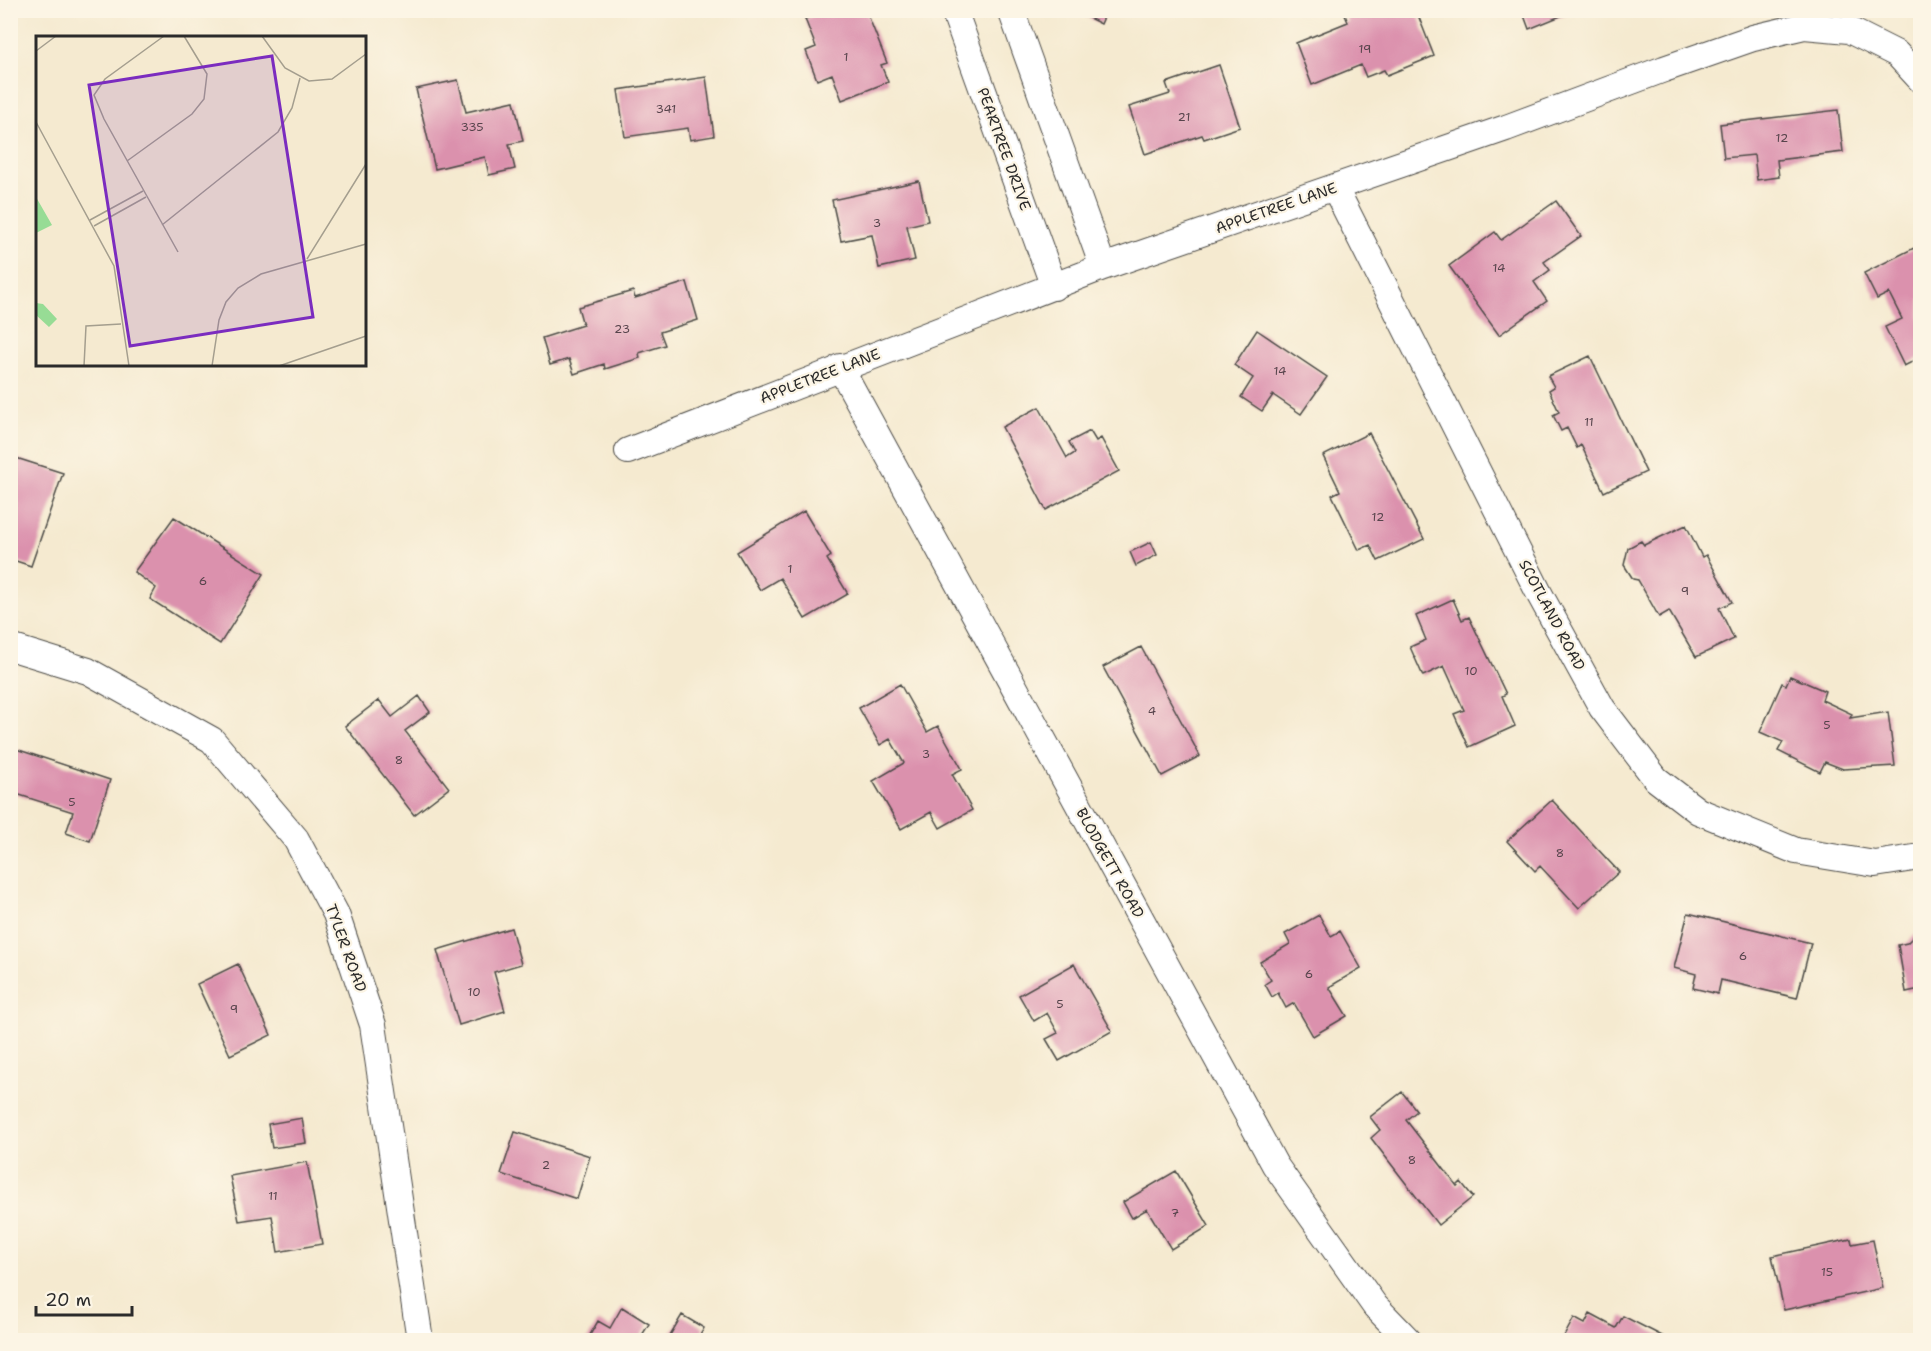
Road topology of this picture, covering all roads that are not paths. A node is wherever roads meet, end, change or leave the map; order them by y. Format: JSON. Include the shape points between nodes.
{"nodes":[{"id":1,"x":954,"y":10,"type":"edge"},
{"id":2,"x":1011,"y":10,"type":"edge"},
{"id":3,"x":1920,"y":79,"type":"edge"},
{"id":4,"x":1335,"y":188,"type":"junction"},
{"id":5,"x":1103,"y":267,"type":"junction"},
{"id":6,"x":1054,"y":286,"type":"junction"},
{"id":7,"x":840,"y":367,"type":"junction"},
{"id":8,"x":628,"y":451,"type":"dead end"},
{"id":9,"x":10,"y":646,"type":"edge"},
{"id":10,"x":1920,"y":856,"type":"edge"},
{"id":11,"x":420,"y":1341,"type":"edge"},
{"id":12,"x":1407,"y":1341,"type":"edge"}],
"edges":[{"from":1,"to":6,"type":"street","name":"PEARTREE DRIVE"},
{"from":2,"to":5,"type":"street"},
{"from":3,"to":4,"type":"street","name":"APPLETREE LANE","via":[[1897,54],[1849,30],[1804,26],[1753,38]]},
{"from":4,"to":5,"type":"street","name":"APPLETREE LANE"},
{"from":4,"to":10,"type":"street","name":"SCOTLAND ROAD","via":[[1540,595],[1602,708],[1656,779],[1698,811],[1796,851],[1875,864]]},
{"from":5,"to":6,"type":"street","name":"APPLETREE LANE"},
{"from":6,"to":7,"type":"street","name":"APPLETREE LANE"},
{"from":7,"to":8,"type":"street","name":"APPLETREE LANE"},
{"from":7,"to":12,"type":"street","name":"BLODGETT ROAD","via":[[1275,1165],[1375,1306]]},
{"from":9,"to":11,"type":"street","name":"TYLER ROAD","via":[[88,671],[212,740],[296,839],[336,914],[373,1025]]}]}
